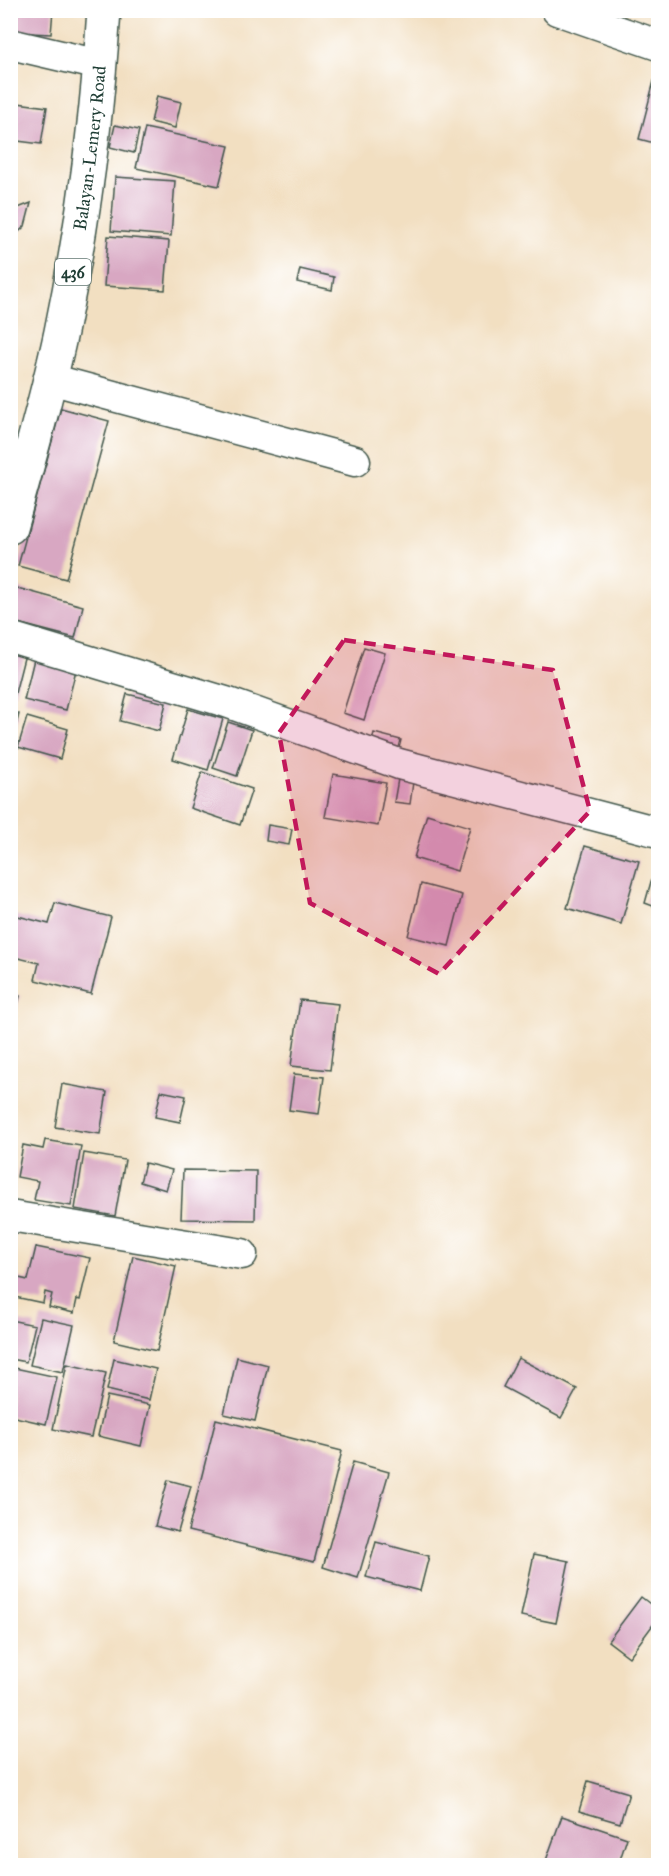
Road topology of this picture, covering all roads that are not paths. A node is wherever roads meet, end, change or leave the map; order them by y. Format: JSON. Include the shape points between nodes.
{"nodes":[{"id":1,"x":104,"y":10,"type":"edge"},
{"id":2,"x":557,"y":10,"type":"edge"},
{"id":3,"x":10,"y":44,"type":"edge"},
{"id":4,"x":658,"y":45,"type":"edge"},
{"id":5,"x":100,"y":65,"type":"junction"},
{"id":6,"x":50,"y":379,"type":"junction"},
{"id":7,"x":355,"y":461,"type":"dead end"},
{"id":8,"x":10,"y":527,"type":"edge"},
{"id":9,"x":10,"y":637,"type":"edge"},
{"id":10,"x":658,"y":832,"type":"edge"},
{"id":11,"x":10,"y":1216,"type":"edge"},
{"id":12,"x":242,"y":1254,"type":"dead end"}],
"edges":[{"from":1,"to":5,"type":"main road","name":"Balayan-Lemery Road","number":"436"},
{"from":2,"to":4,"type":"street"},
{"from":3,"to":5,"type":"street"},
{"from":5,"to":6,"type":"main road","name":"Balayan-Lemery Road","number":"436","via":[[76,256]]},
{"from":6,"to":7,"type":"street"},
{"from":6,"to":8,"type":"main road","name":"Balayan-Lemery Road","number":"436"},
{"from":9,"to":10,"type":"street","via":[[226,702],[399,764]]},
{"from":11,"to":12,"type":"street"}]}
